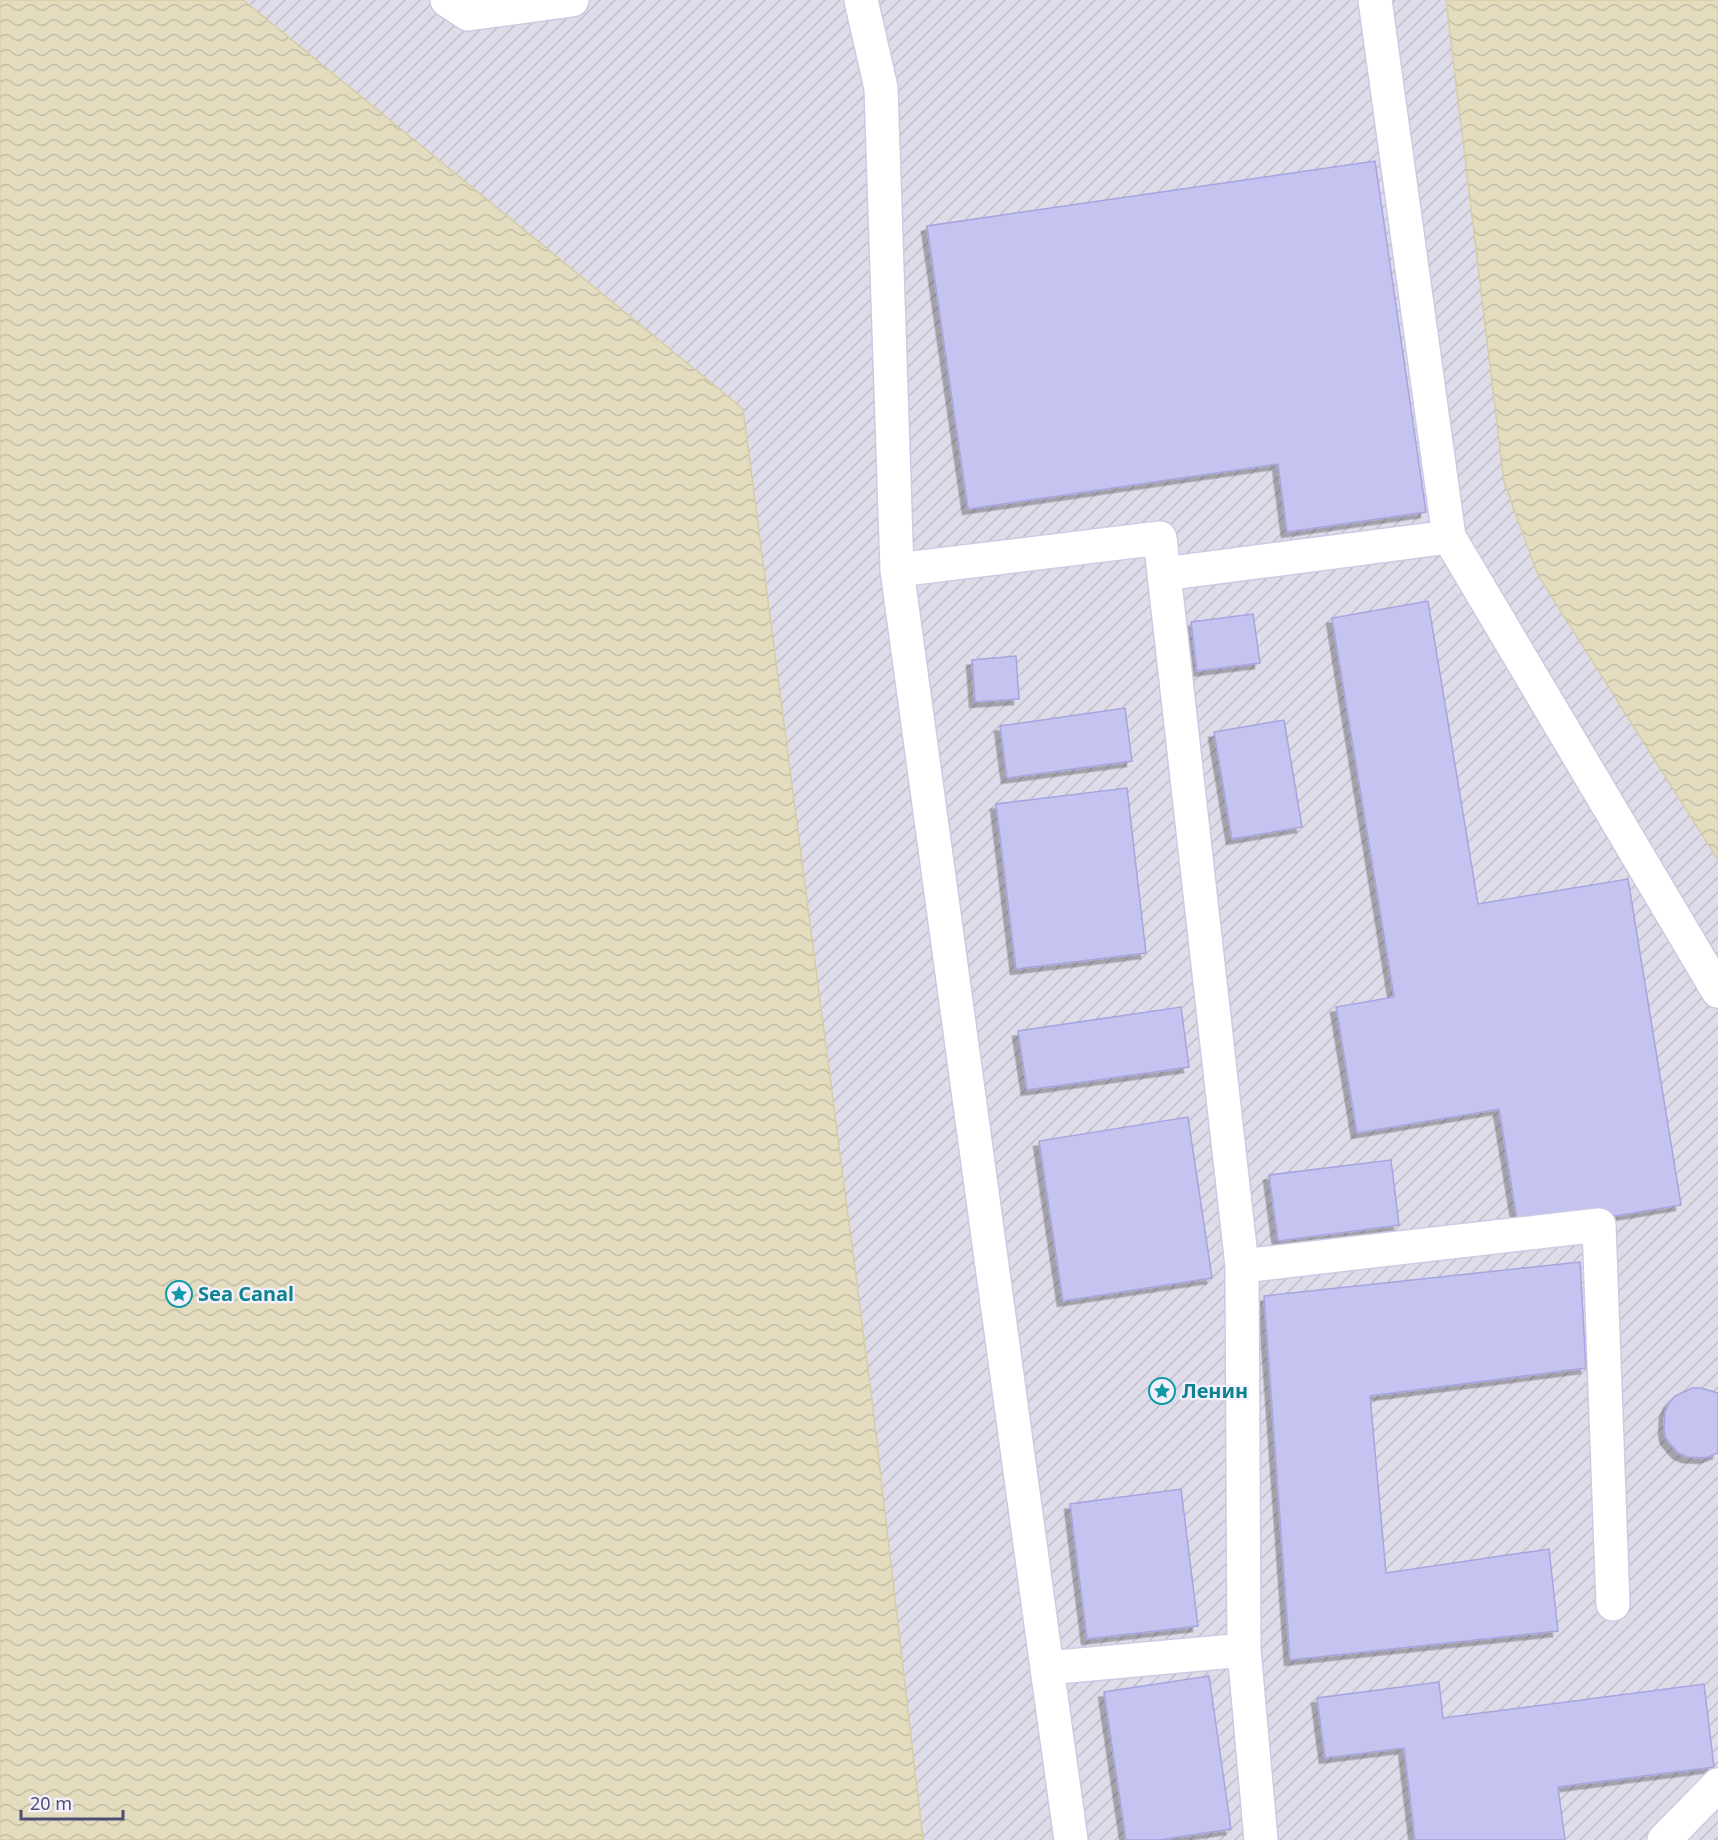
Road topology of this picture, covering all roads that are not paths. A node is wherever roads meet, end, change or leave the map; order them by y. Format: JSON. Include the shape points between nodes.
{"nodes":[{"id":1,"x":447,"y":0,"type":"edge"},
{"id":2,"x":572,"y":0,"type":"edge"},
{"id":3,"x":861,"y":0,"type":"edge"},
{"id":4,"x":1375,"y":0,"type":"edge"},
{"id":5,"x":1449,"y":537,"type":"junction"},
{"id":6,"x":897,"y":570,"type":"junction"},
{"id":7,"x":1164,"y":574,"type":"junction"},
{"id":8,"x":1718,"y":991,"type":"edge"},
{"id":9,"x":1242,"y":1266,"type":"junction"},
{"id":10,"x":1613,"y":1604,"type":"dead end"},
{"id":11,"x":1244,"y":1650,"type":"junction"},
{"id":12,"x":1047,"y":1668,"type":"junction"},
{"id":13,"x":1718,"y":1785,"type":"edge"},
{"id":14,"x":1071,"y":1840,"type":"edge"},
{"id":15,"x":1261,"y":1840,"type":"edge"},
{"id":16,"x":1664,"y":1840,"type":"edge"}],
"edges":[{"from":1,"to":2,"type":"lane","via":[[468,14]]},
{"from":3,"to":6,"type":"lane","via":[[881,88]]},
{"from":4,"to":5,"type":"lane"},
{"from":5,"to":7,"type":"lane"},
{"from":5,"to":8,"type":"lane"},
{"from":6,"to":7,"type":"lane","via":[[1160,538]]},
{"from":6,"to":12,"type":"lane"},
{"from":7,"to":9,"type":"lane"},
{"from":9,"to":10,"type":"lane","via":[[1599,1225]]},
{"from":9,"to":11,"type":"lane"},
{"from":11,"to":12,"type":"lane"},
{"from":11,"to":15,"type":"lane"},
{"from":12,"to":14,"type":"lane"},
{"from":13,"to":16,"type":"lane"}]}
